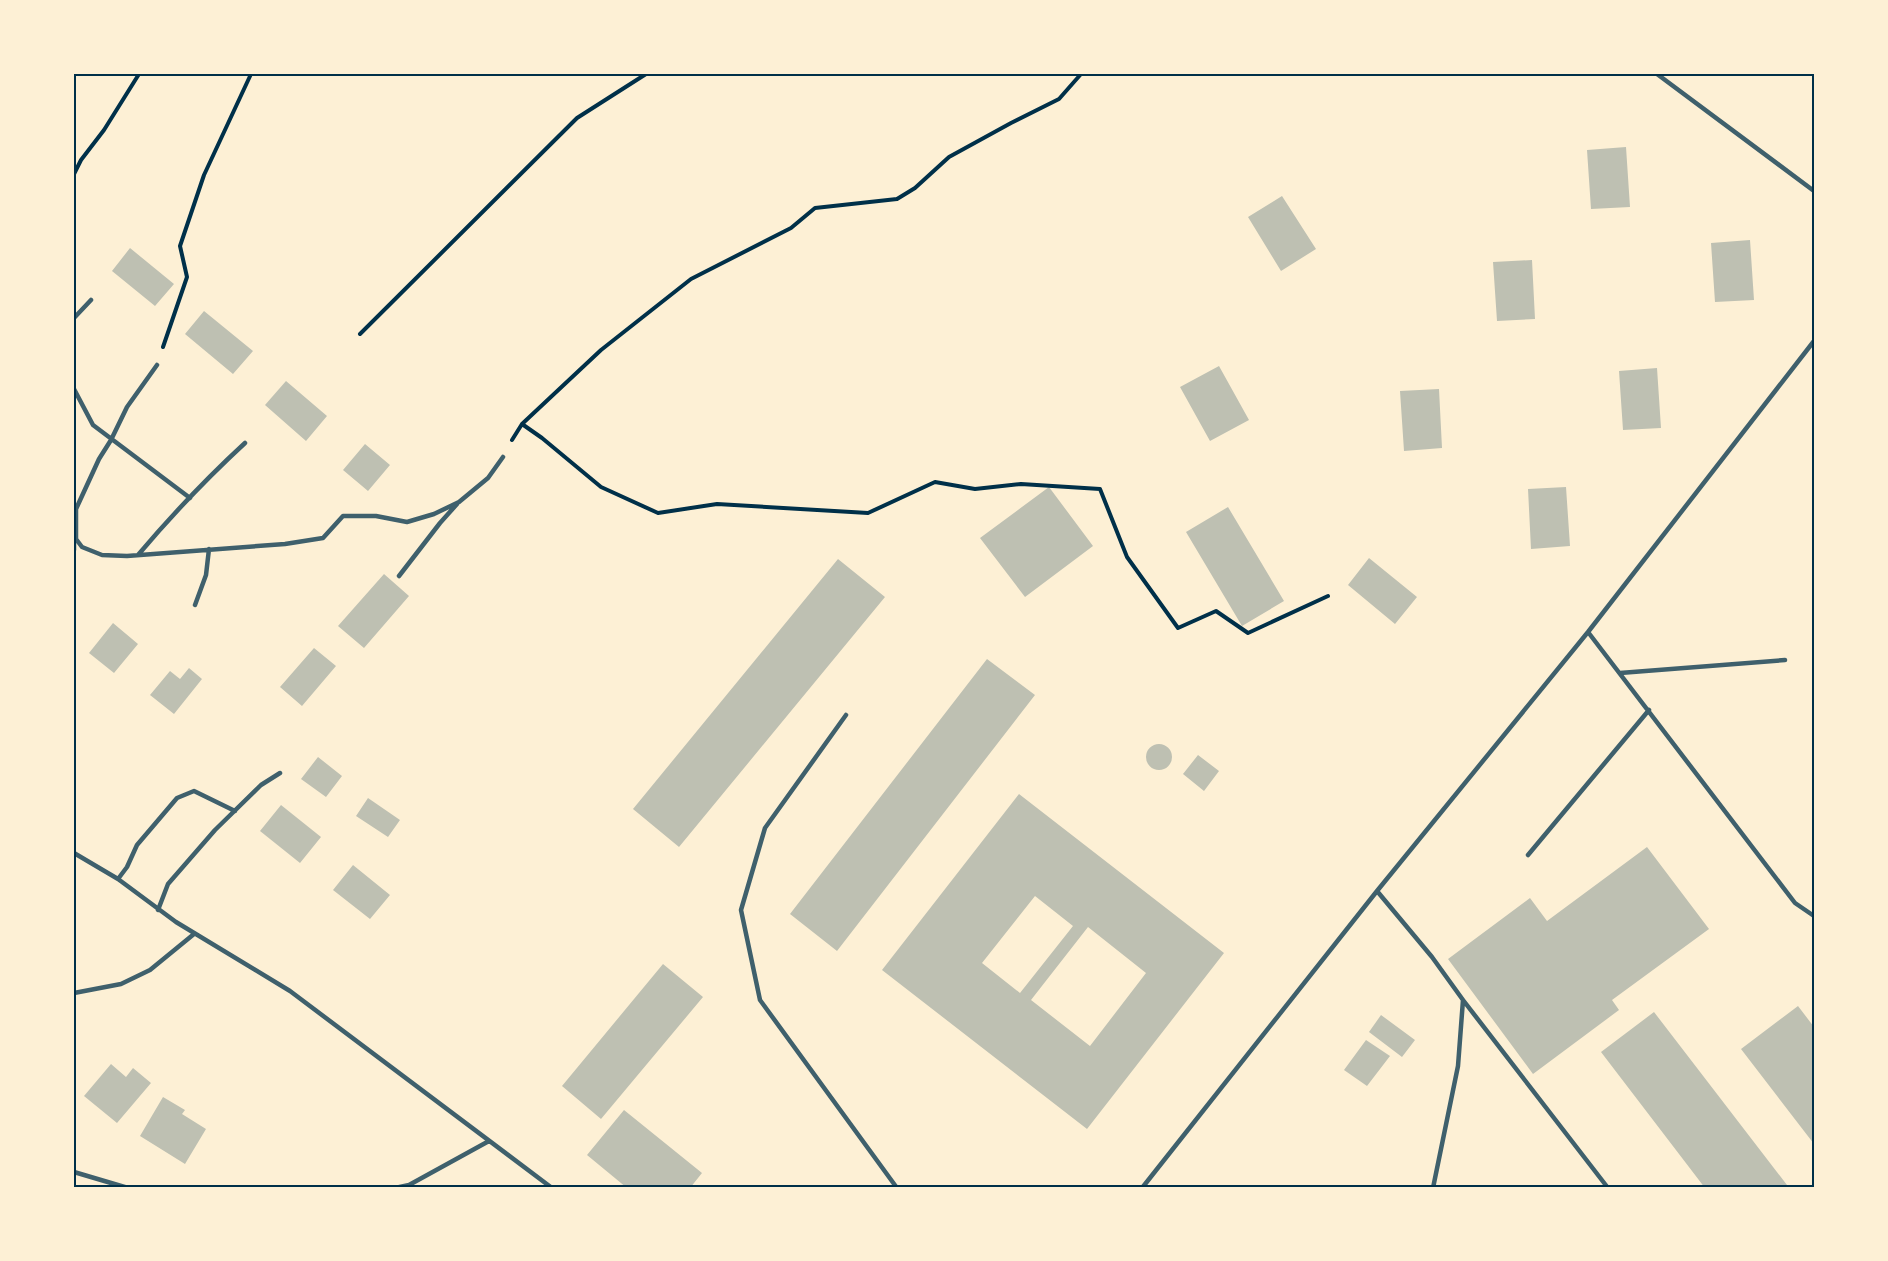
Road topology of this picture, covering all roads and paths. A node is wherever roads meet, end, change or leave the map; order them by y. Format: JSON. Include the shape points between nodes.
{"nodes":[{"id":1,"x":139,"y":74,"type":"edge"},
{"id":2,"x":250,"y":74,"type":"edge"},
{"id":3,"x":646,"y":74,"type":"edge"},
{"id":4,"x":1081,"y":74,"type":"edge"},
{"id":5,"x":1657,"y":74,"type":"edge"},
{"id":6,"x":74,"y":174,"type":"edge"},
{"id":7,"x":1815,"y":192,"type":"edge"},
{"id":8,"x":90,"y":300,"type":"dead end"},
{"id":9,"x":74,"y":318,"type":"edge"},
{"id":10,"x":360,"y":334,"type":"dead end"},
{"id":11,"x":1815,"y":341,"type":"edge"},
{"id":12,"x":157,"y":364,"type":"joint"},
{"id":13,"x":74,"y":389,"type":"edge"},
{"id":14,"x":522,"y":424,"type":"junction"},
{"id":15,"x":111,"y":440,"type":"junction"},
{"id":16,"x":244,"y":443,"type":"dead end"},
{"id":17,"x":503,"y":457,"type":"joint"},
{"id":18,"x":190,"y":498,"type":"junction"},
{"id":19,"x":459,"y":502,"type":"junction"},
{"id":20,"x":75,"y":538,"type":"edge"},
{"id":21,"x":209,"y":549,"type":"junction"},
{"id":22,"x":74,"y":550,"type":"edge"},
{"id":23,"x":138,"y":555,"type":"junction"},
{"id":24,"x":399,"y":576,"type":"dead end"},
{"id":25,"x":1328,"y":596,"type":"dead end"},
{"id":26,"x":195,"y":605,"type":"dead end"},
{"id":27,"x":1588,"y":632,"type":"junction"},
{"id":28,"x":1785,"y":660,"type":"dead end"},
{"id":29,"x":1620,"y":674,"type":"junction"},
{"id":30,"x":1649,"y":710,"type":"junction"},
{"id":31,"x":846,"y":715,"type":"dead end"},
{"id":32,"x":280,"y":773,"type":"dead end"},
{"id":33,"x":235,"y":811,"type":"junction"},
{"id":34,"x":74,"y":854,"type":"edge"},
{"id":35,"x":1528,"y":855,"type":"dead end"},
{"id":36,"x":118,"y":879,"type":"junction"},
{"id":37,"x":1377,"y":891,"type":"junction"},
{"id":38,"x":158,"y":910,"type":"junction"},
{"id":39,"x":1815,"y":916,"type":"edge"},
{"id":40,"x":194,"y":934,"type":"junction"},
{"id":41,"x":74,"y":993,"type":"edge"},
{"id":42,"x":1463,"y":1000,"type":"junction"},
{"id":43,"x":489,"y":1142,"type":"junction"},
{"id":44,"x":74,"y":1172,"type":"edge"},
{"id":45,"x":128,"y":1188,"type":"edge"},
{"id":46,"x":395,"y":1188,"type":"edge"},
{"id":47,"x":552,"y":1188,"type":"edge"},
{"id":48,"x":897,"y":1188,"type":"edge"},
{"id":49,"x":1142,"y":1188,"type":"edge"},
{"id":50,"x":1433,"y":1188,"type":"edge"},
{"id":51,"x":1608,"y":1188,"type":"edge"}],
"edges":[{"from":1,"to":6,"type":"path"},
{"from":2,"to":12,"type":"path","via":[[204,175],[180,246],[187,277]]},
{"from":3,"to":10,"type":"path","via":[[577,118]]},
{"from":4,"to":14,"type":"path","via":[[1059,99],[949,158],[897,199],[815,208],[790,228],[691,279],[601,350]]},
{"from":5,"to":7,"type":"lane"},
{"from":8,"to":9,"type":"lane"},
{"from":11,"to":27,"type":"lane"},
{"from":12,"to":15,"type":"lane","via":[[127,407]]},
{"from":13,"to":15,"type":"lane","via":[[93,425]]},
{"from":14,"to":17,"type":"path"},
{"from":14,"to":25,"type":"path","via":[[601,487],[658,513],[717,504],[868,513],[935,483],[975,489],[1021,484],[1100,489],[1127,557],[1178,628],[1216,611],[1248,633]]},
{"from":15,"to":18,"type":"lane"},
{"from":15,"to":20,"type":"lane","via":[[76,509]]},
{"from":16,"to":18,"type":"lane"},
{"from":17,"to":19,"type":"lane","via":[[488,478]]},
{"from":18,"to":23,"type":"lane"},
{"from":19,"to":21,"type":"lane","via":[[407,522],[376,516],[343,516],[323,538]]},
{"from":19,"to":24,"type":"lane"},
{"from":20,"to":22,"type":"lane"},
{"from":20,"to":23,"type":"lane","via":[[82,547],[102,555]]},
{"from":21,"to":23,"type":"lane"},
{"from":21,"to":26,"type":"lane","via":[[206,575]]},
{"from":27,"to":29,"type":"lane"},
{"from":27,"to":37,"type":"lane"},
{"from":28,"to":29,"type":"lane"},
{"from":29,"to":30,"type":"lane"},
{"from":30,"to":35,"type":"lane"},
{"from":30,"to":39,"type":"lane","via":[[1795,903]]},
{"from":31,"to":48,"type":"lane","via":[[765,828],[741,910],[760,1000]]},
{"from":32,"to":33,"type":"lane","via":[[261,785]]},
{"from":33,"to":36,"type":"lane","via":[[194,791],[177,798],[137,845]]},
{"from":33,"to":38,"type":"lane","via":[[168,884]]},
{"from":34,"to":36,"type":"lane"},
{"from":36,"to":38,"type":"lane"},
{"from":37,"to":42,"type":"lane"},
{"from":37,"to":49,"type":"lane"},
{"from":38,"to":40,"type":"lane"},
{"from":40,"to":41,"type":"lane","via":[[150,970],[121,984]]},
{"from":40,"to":43,"type":"lane","via":[[290,991]]},
{"from":42,"to":50,"type":"lane","via":[[1458,1066]]},
{"from":42,"to":51,"type":"lane"},
{"from":43,"to":46,"type":"lane","via":[[409,1185]]},
{"from":43,"to":47,"type":"lane"},
{"from":44,"to":45,"type":"lane"}]}
